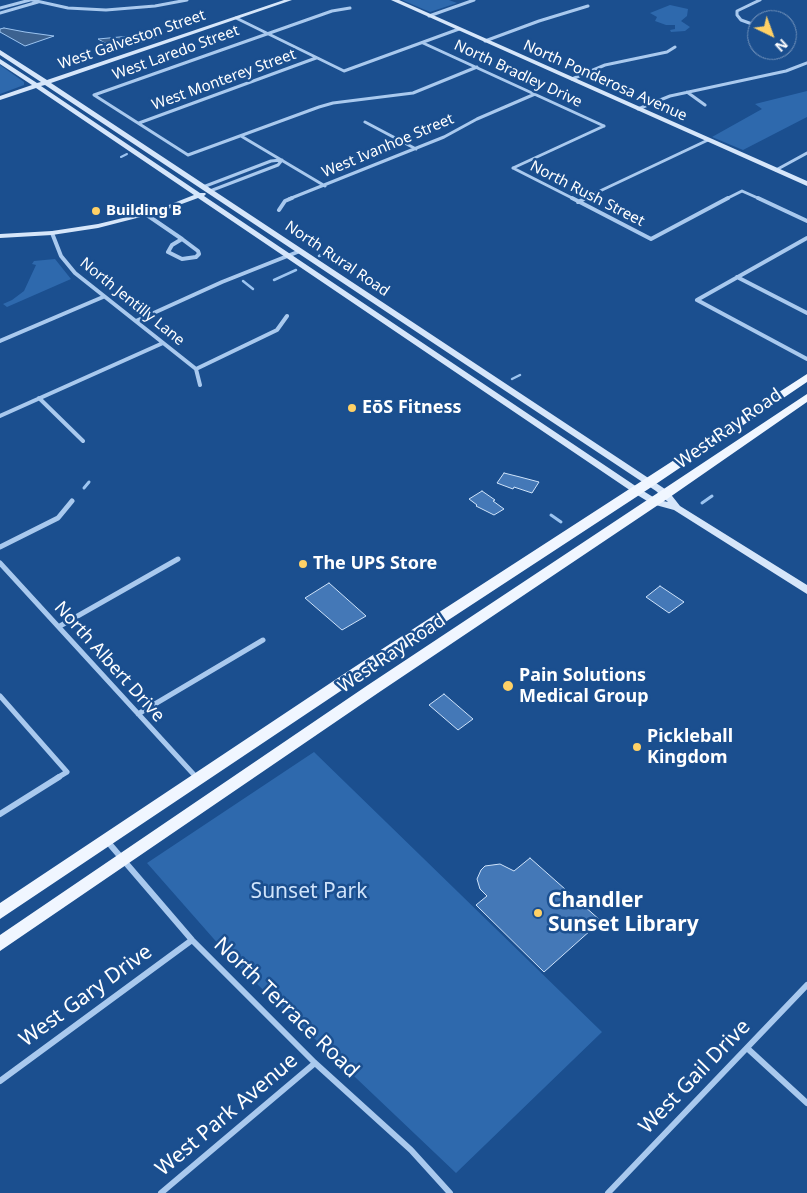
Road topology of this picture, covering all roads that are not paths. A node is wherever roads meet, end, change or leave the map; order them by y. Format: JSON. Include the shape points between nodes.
{"nodes":[{"id":1,"x":31,"y":0,"type":"edge"},
{"id":2,"x":187,"y":0,"type":"edge"},
{"id":3,"x":289,"y":0,"type":"edge"},
{"id":4,"x":394,"y":0,"type":"edge"},
{"id":5,"x":474,"y":0,"type":"edge"},
{"id":6,"x":760,"y":0,"type":"edge"},
{"id":7,"x":38,"y":2,"type":"junction"},
{"id":8,"x":588,"y":6,"type":"dead end"},
{"id":9,"x":0,"y":8,"type":"edge"},
{"id":10,"x":350,"y":8,"type":"dead end"},
{"id":11,"x":0,"y":13,"type":"edge"},
{"id":12,"x":429,"y":16,"type":"junction"},
{"id":13,"x":236,"y":18,"type":"junction"},
{"id":14,"x":747,"y":22,"type":"edge"},
{"id":15,"x":458,"y":29,"type":"junction"},
{"id":16,"x":266,"y":33,"type":"junction"},
{"id":17,"x":485,"y":41,"type":"junction"},
{"id":18,"x":423,"y":42,"type":"junction"},
{"id":19,"x":675,"y":47,"type":"dead end"},
{"id":20,"x":0,"y":52,"type":"edge"},
{"id":21,"x":316,"y":58,"type":"junction"},
{"id":22,"x":0,"y":61,"type":"edge"},
{"id":23,"x":807,"y":63,"type":"edge"},
{"id":24,"x":477,"y":68,"type":"junction"},
{"id":25,"x":572,"y":79,"type":"junction"},
{"id":26,"x":41,"y":84,"type":"junction"},
{"id":27,"x":687,"y":92,"type":"junction"},
{"id":28,"x":535,"y":94,"type":"junction"},
{"id":29,"x":0,"y":98,"type":"edge"},
{"id":30,"x":705,"y":105,"type":"dead end"},
{"id":31,"x":638,"y":109,"type":"junction"},
{"id":32,"x":365,"y":122,"type":"dead end"},
{"id":33,"x":139,"y":124,"type":"junction"},
{"id":34,"x":241,"y":136,"type":"junction"},
{"id":35,"x":708,"y":140,"type":"junction"},
{"id":36,"x":416,"y":149,"type":"junction"},
{"id":37,"x":807,"y":153,"type":"edge"},
{"id":38,"x":282,"y":160,"type":"junction"},
{"id":39,"x":513,"y":168,"type":"joint"},
{"id":40,"x":776,"y":170,"type":"junction"},
{"id":41,"x":807,"y":184,"type":"edge"},
{"id":42,"x":325,"y":186,"type":"junction"},
{"id":43,"x":207,"y":189,"type":"junction"},
{"id":44,"x":196,"y":193,"type":"junction"},
{"id":45,"x":578,"y":202,"type":"junction"},
{"id":46,"x":279,"y":210,"type":"dead end"},
{"id":47,"x":144,"y":213,"type":"junction"},
{"id":48,"x":807,"y":221,"type":"edge"},
{"id":49,"x":52,"y":234,"type":"junction"},
{"id":50,"x":0,"y":236,"type":"edge"},
{"id":51,"x":807,"y":238,"type":"edge"},
{"id":52,"x":182,"y":239,"type":"junction"},
{"id":53,"x":300,"y":251,"type":"junction"},
{"id":54,"x":288,"y":256,"type":"junction"},
{"id":55,"x":737,"y":277,"type":"junction"},
{"id":56,"x":103,"y":297,"type":"junction"},
{"id":57,"x":807,"y":312,"type":"edge"},
{"id":58,"x":287,"y":316,"type":"dead end"},
{"id":59,"x":136,"y":321,"type":"junction"},
{"id":60,"x":0,"y":342,"type":"edge"},
{"id":61,"x":163,"y":343,"type":"junction"},
{"id":62,"x":807,"y":359,"type":"edge"},
{"id":63,"x":196,"y":369,"type":"junction"},
{"id":64,"x":807,"y":377,"type":"edge"},
{"id":65,"x":200,"y":385,"type":"dead end"},
{"id":66,"x":807,"y":397,"type":"edge"},
{"id":67,"x":39,"y":398,"type":"junction"},
{"id":68,"x":0,"y":416,"type":"edge"},
{"id":69,"x":83,"y":441,"type":"dead end"},
{"id":70,"x":658,"y":489,"type":"junction"},
{"id":71,"x":646,"y":497,"type":"junction"},
{"id":72,"x":72,"y":501,"type":"dead end"},
{"id":73,"x":677,"y":508,"type":"junction"},
{"id":74,"x":0,"y":547,"type":"edge"},
{"id":75,"x":178,"y":560,"type":"dead end"},
{"id":76,"x":0,"y":563,"type":"edge"},
{"id":77,"x":807,"y":590,"type":"edge"},
{"id":78,"x":60,"y":626,"type":"junction"},
{"id":79,"x":414,"y":636,"type":"junction"},
{"id":80,"x":263,"y":640,"type":"dead end"},
{"id":81,"x":430,"y":650,"type":"junction"},
{"id":82,"x":0,"y":696,"type":"edge"},
{"id":83,"x":138,"y":714,"type":"junction"},
{"id":84,"x":198,"y":779,"type":"junction"},
{"id":85,"x":0,"y":814,"type":"edge"},
{"id":86,"x":106,"y":840,"type":"junction"},
{"id":87,"x":123,"y":860,"type":"junction"},
{"id":88,"x":0,"y":912,"type":"edge"},
{"id":89,"x":192,"y":940,"type":"junction"},
{"id":90,"x":0,"y":944,"type":"edge"},
{"id":91,"x":807,"y":985,"type":"edge"},
{"id":92,"x":747,"y":1048,"type":"junction"},
{"id":93,"x":315,"y":1063,"type":"junction"},
{"id":94,"x":0,"y":1081,"type":"edge"},
{"id":95,"x":807,"y":1103,"type":"edge"},
{"id":96,"x":160,"y":1193,"type":"edge"},
{"id":97,"x":450,"y":1193,"type":"edge"},
{"id":98,"x":608,"y":1193,"type":"edge"}],
"edges":[{"from":1,"to":7,"type":"street"},
{"from":1,"to":9,"type":"street"},
{"from":2,"to":7,"type":"street","via":[[106,10],[76,9]]},
{"from":3,"to":13,"type":"main road","name":"West Galveston Street"},
{"from":4,"to":12,"type":"main road","name":"North Ponderosa Avenue"},
{"from":5,"to":12,"type":"street"},
{"from":6,"to":14,"type":"street","via":[[737,11],[741,20]]},
{"from":7,"to":11,"type":"street"},
{"from":8,"to":17,"type":"street","via":[[539,20]]},
{"from":10,"to":16,"type":"street","name":"West Laredo Street","via":[[332,10]]},
{"from":12,"to":15,"type":"main road","name":"North Ponderosa Avenue"},
{"from":13,"to":16,"type":"street"},
{"from":13,"to":26,"type":"main road","name":"West Galveston Street"},
{"from":15,"to":17,"type":"main road","name":"North Ponderosa Avenue"},
{"from":15,"to":18,"type":"street"},
{"from":16,"to":21,"type":"street"},
{"from":16,"to":33,"type":"street","name":"West Laredo Street","via":[[94,95]]},
{"from":17,"to":25,"type":"main road","name":"North Ponderosa Avenue"},
{"from":18,"to":21,"type":"street","via":[[344,72]]},
{"from":18,"to":24,"type":"street","name":"North Bradley Drive"},
{"from":19,"to":25,"type":"street","via":[[667,52],[605,65]]},
{"from":20,"to":26,"type":"main road","name":"North Rural Road"},
{"from":21,"to":33,"type":"street","name":"West Monterey Street"},
{"from":22,"to":26,"type":"main road","name":"North Rural Road"},
{"from":23,"to":27,"type":"street","via":[[786,72]]},
{"from":24,"to":28,"type":"street","name":"North Bradley Drive"},
{"from":24,"to":34,"type":"street","via":[[412,93],[319,106]]},
{"from":25,"to":31,"type":"main road","name":"North Ponderosa Avenue"},
{"from":26,"to":29,"type":"main road","name":"West Galveston Street"},
{"from":26,"to":43,"type":"main road","name":"North Rural Road"},
{"from":26,"to":44,"type":"main road","name":"North Rural Road"},
{"from":27,"to":30,"type":"street"},
{"from":27,"to":31,"type":"street"},
{"from":28,"to":36,"type":"street","name":"West Ivanhoe Street"},
{"from":28,"to":39,"type":"street","name":"North Bradley Drive","via":[[604,126]]},
{"from":31,"to":35,"type":"main road","name":"North Ponderosa Avenue"},
{"from":32,"to":36,"type":"street"},
{"from":33,"to":34,"type":"street","via":[[188,155]]},
{"from":34,"to":38,"type":"street"},
{"from":35,"to":40,"type":"main road","name":"North Ponderosa Avenue"},
{"from":35,"to":45,"type":"street"},
{"from":36,"to":42,"type":"street","name":"West Ivanhoe Street"},
{"from":37,"to":40,"type":"street"},
{"from":38,"to":42,"type":"street"},
{"from":38,"to":43,"type":"street","via":[[271,161]]},
{"from":38,"to":43,"type":"street","via":[[278,165]]},
{"from":39,"to":45,"type":"street","name":"North Rush Street"},
{"from":40,"to":41,"type":"main road","name":"North Ponderosa Avenue"},
{"from":42,"to":46,"type":"street","name":"West Ivanhoe Street","via":[[285,201]]},
{"from":43,"to":44,"type":"main road"},
{"from":43,"to":53,"type":"main road","name":"North Rural Road"},
{"from":44,"to":47,"type":"main road","via":[[158,211]]},
{"from":44,"to":54,"type":"main road","name":"North Rural Road"},
{"from":45,"to":48,"type":"street","name":"North Rush Street","via":[[651,239],[742,191]]},
{"from":47,"to":49,"type":"main road"},
{"from":47,"to":52,"type":"street"},
{"from":49,"to":50,"type":"main road"},
{"from":49,"to":56,"type":"street","name":"North Jentilly Lane","via":[[61,256]]},
{"from":51,"to":55,"type":"street"},
{"from":52,"to":52,"type":"street","via":[[168,252],[182,259],[196,258],[198,250]]},
{"from":53,"to":54,"type":"street"},
{"from":53,"to":70,"type":"main road","name":"North Rural Road"},
{"from":54,"to":59,"type":"street"},
{"from":54,"to":71,"type":"main road","name":"North Rural Road"},
{"from":55,"to":57,"type":"street"},
{"from":55,"to":62,"type":"street","via":[[698,300]]},
{"from":56,"to":59,"type":"street","name":"North Jentilly Lane"},
{"from":56,"to":60,"type":"street"},
{"from":58,"to":63,"type":"street","via":[[277,330]]},
{"from":59,"to":61,"type":"street","name":"North Jentilly Lane"},
{"from":61,"to":63,"type":"street","name":"North Jentilly Lane"},
{"from":61,"to":67,"type":"street"},
{"from":63,"to":65,"type":"street"},
{"from":64,"to":70,"type":"main road","name":"West Ray Road"},
{"from":66,"to":70,"type":"main road","name":"West Ray Road"},
{"from":67,"to":68,"type":"street"},
{"from":67,"to":69,"type":"street"},
{"from":70,"to":71,"type":"main road","name":"West Ray Road"},
{"from":70,"to":71,"type":"main road","name":"West Ray Road"},
{"from":70,"to":73,"type":"main road","name":"North Rural Road"},
{"from":71,"to":73,"type":"main road","name":"North Rural Road"},
{"from":71,"to":79,"type":"main road","name":"West Ray Road"},
{"from":71,"to":81,"type":"main road","name":"West Ray Road"},
{"from":72,"to":74,"type":"street","via":[[58,518]]},
{"from":73,"to":77,"type":"main road"},
{"from":75,"to":78,"type":"street"},
{"from":76,"to":78,"type":"street","name":"North Albert Drive"},
{"from":78,"to":83,"type":"street","name":"North Albert Drive"},
{"from":79,"to":81,"type":"main road"},
{"from":79,"to":84,"type":"main road","name":"West Ray Road"},
{"from":80,"to":83,"type":"street"},
{"from":81,"to":87,"type":"main road","name":"West Ray Road"},
{"from":82,"to":85,"type":"street","via":[[67,772]]},
{"from":83,"to":84,"type":"street","name":"North Albert Drive"},
{"from":84,"to":86,"type":"main road","name":"West Ray Road"},
{"from":86,"to":87,"type":"street","name":"North Terrace Road"},
{"from":86,"to":88,"type":"main road","name":"West Ray Road"},
{"from":87,"to":89,"type":"street","name":"North Terrace Road"},
{"from":87,"to":90,"type":"main road","name":"West Ray Road"},
{"from":89,"to":93,"type":"street","name":"North Terrace Road"},
{"from":89,"to":94,"type":"street","name":"West Gary Drive"},
{"from":91,"to":92,"type":"street","name":"West Gail Drive"},
{"from":92,"to":95,"type":"street"},
{"from":92,"to":98,"type":"street","name":"West Gail Drive"},
{"from":93,"to":96,"type":"street","name":"West Park Avenue"},
{"from":93,"to":97,"type":"street","name":"North Terrace Road","via":[[410,1150]]}]}
